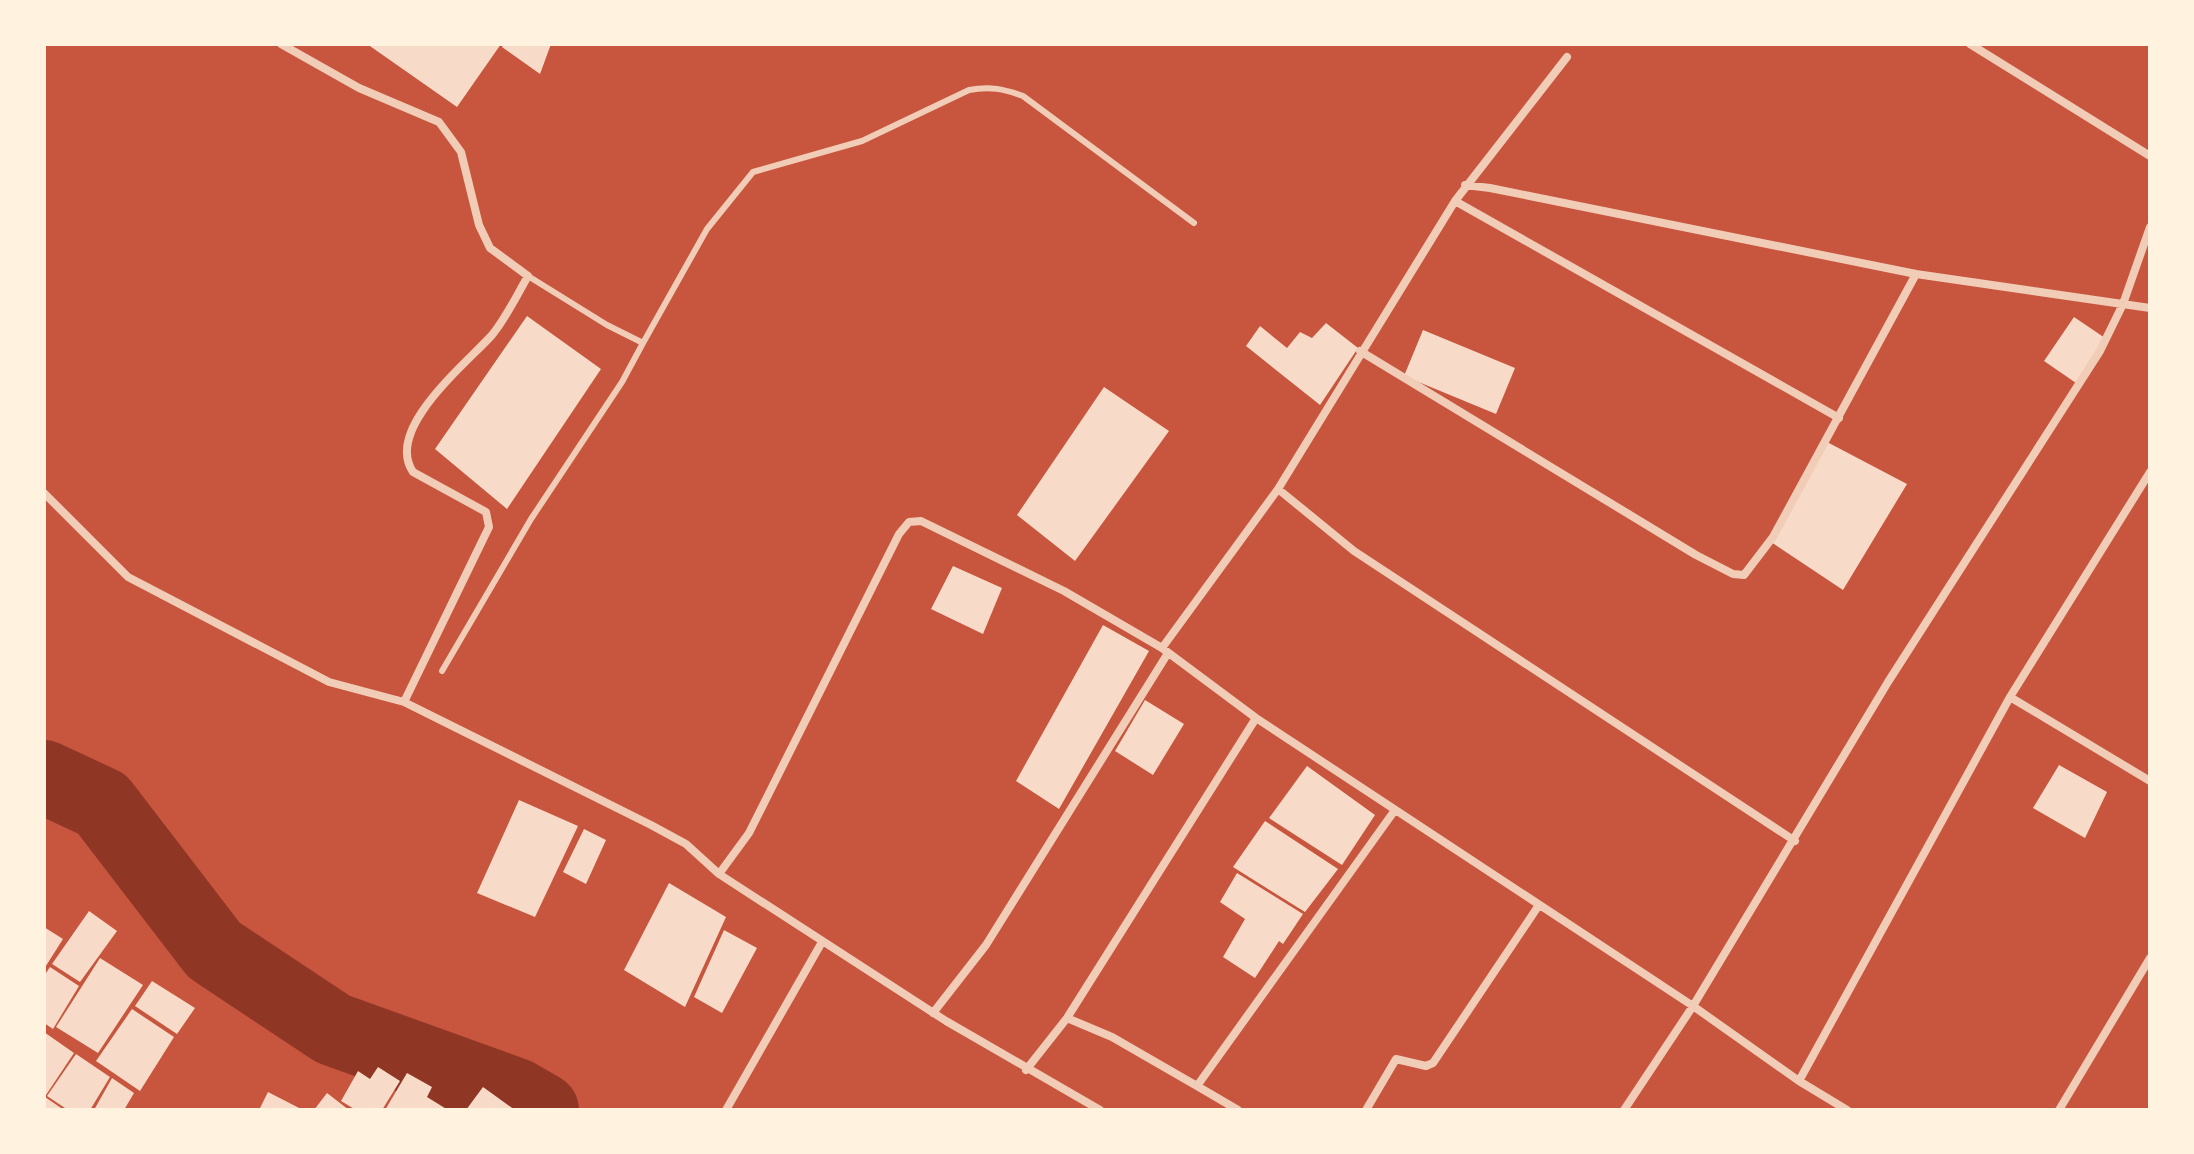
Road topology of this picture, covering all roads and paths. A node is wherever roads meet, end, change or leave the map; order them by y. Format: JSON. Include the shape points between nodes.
{"nodes":[{"id":1,"x":281,"y":44,"type":"edge"},
{"id":2,"x":1970,"y":44,"type":"edge"},
{"id":3,"x":1567,"y":57,"type":"dead end"},
{"id":4,"x":2150,"y":156,"type":"edge"},
{"id":5,"x":1465,"y":185,"type":"junction"},
{"id":6,"x":1455,"y":201,"type":"junction"},
{"id":7,"x":1194,"y":223,"type":"dead end"},
{"id":8,"x":2150,"y":227,"type":"edge"},
{"id":9,"x":1916,"y":274,"type":"junction"},
{"id":10,"x":528,"y":276,"type":"junction"},
{"id":11,"x":2123,"y":304,"type":"junction"},
{"id":12,"x":2150,"y":308,"type":"edge"},
{"id":13,"x":643,"y":343,"type":"junction"},
{"id":14,"x":1360,"y":351,"type":"junction"},
{"id":15,"x":1839,"y":418,"type":"junction"},
{"id":16,"x":2150,"y":472,"type":"edge"},
{"id":17,"x":1278,"y":489,"type":"junction"},
{"id":18,"x":44,"y":493,"type":"edge"},
{"id":19,"x":1165,"y":650,"type":"junction"},
{"id":20,"x":442,"y":671,"type":"dead end"},
{"id":21,"x":2010,"y":697,"type":"junction"},
{"id":22,"x":404,"y":702,"type":"junction"},
{"id":23,"x":1256,"y":718,"type":"junction"},
{"id":24,"x":2150,"y":781,"type":"edge"},
{"id":25,"x":1395,"y":810,"type":"junction"},
{"id":26,"x":1795,"y":841,"type":"junction"},
{"id":27,"x":719,"y":874,"type":"junction"},
{"id":28,"x":1539,"y":905,"type":"junction"},
{"id":29,"x":822,"y":942,"type":"junction"},
{"id":30,"x":2150,"y":958,"type":"edge"},
{"id":31,"x":1693,"y":1006,"type":"junction"},
{"id":32,"x":933,"y":1013,"type":"junction"},
{"id":33,"x":1067,"y":1018,"type":"junction"},
{"id":34,"x":1026,"y":1070,"type":"junction"},
{"id":35,"x":1799,"y":1081,"type":"junction"},
{"id":36,"x":1197,"y":1086,"type":"junction"},
{"id":37,"x":726,"y":1110,"type":"edge"},
{"id":38,"x":1100,"y":1110,"type":"edge"},
{"id":39,"x":1238,"y":1110,"type":"edge"},
{"id":40,"x":1366,"y":1110,"type":"edge"},
{"id":41,"x":1624,"y":1110,"type":"edge"},
{"id":42,"x":1847,"y":1110,"type":"edge"},
{"id":43,"x":2059,"y":1110,"type":"edge"}],
"edges":[{"from":1,"to":10,"type":"street","via":[[359,88],[439,122],[461,152],[490,248]]},
{"from":2,"to":4,"type":"street"},
{"from":3,"to":5,"type":"street"},
{"from":5,"to":6,"type":"street"},
{"from":5,"to":9,"type":"street"},
{"from":6,"to":14,"type":"street"},
{"from":6,"to":15,"type":"street"},
{"from":7,"to":13,"type":"lane","via":[[1023,96],[1002,88],[969,90],[862,141],[753,172],[707,229]]},
{"from":8,"to":11,"type":"street"},
{"from":9,"to":11,"type":"street"},
{"from":9,"to":15,"type":"street"},
{"from":10,"to":13,"type":"lane"},
{"from":10,"to":22,"type":"street","via":[[493,333],[415,421],[405,453],[413,472],[486,512],[489,527]]},
{"from":11,"to":12,"type":"street"},
{"from":11,"to":26,"type":"street","via":[[2100,351],[1888,682]]},
{"from":13,"to":20,"type":"lane"},
{"from":14,"to":15,"type":"street","via":[[1739,576],[1748,572],[1773,537]]},
{"from":14,"to":17,"type":"street"},
{"from":16,"to":21,"type":"street"},
{"from":17,"to":19,"type":"street"},
{"from":17,"to":26,"type":"street","via":[[1354,551]]},
{"from":18,"to":22,"type":"street","via":[[128,577],[329,682]]},
{"from":19,"to":23,"type":"street"},
{"from":19,"to":27,"type":"street","via":[[1064,591],[921,521],[909,522],[749,833]]},
{"from":19,"to":32,"type":"street","via":[[986,945]]},
{"from":21,"to":24,"type":"street"},
{"from":21,"to":35,"type":"street"},
{"from":22,"to":27,"type":"street","via":[[686,844]]},
{"from":23,"to":25,"type":"street"},
{"from":23,"to":33,"type":"street"},
{"from":25,"to":28,"type":"street"},
{"from":25,"to":36,"type":"street"},
{"from":26,"to":31,"type":"street"},
{"from":27,"to":29,"type":"street"},
{"from":28,"to":31,"type":"street"},
{"from":28,"to":40,"type":"street","via":[[1433,1063],[1396,1059]]},
{"from":29,"to":32,"type":"street"},
{"from":29,"to":37,"type":"street"},
{"from":30,"to":43,"type":"street"},
{"from":31,"to":35,"type":"street"},
{"from":31,"to":41,"type":"street"},
{"from":32,"to":34,"type":"street"},
{"from":33,"to":34,"type":"street"},
{"from":33,"to":36,"type":"street","via":[[1112,1037]]},
{"from":34,"to":38,"type":"street"},
{"from":35,"to":42,"type":"street"},
{"from":36,"to":39,"type":"street"}]}
